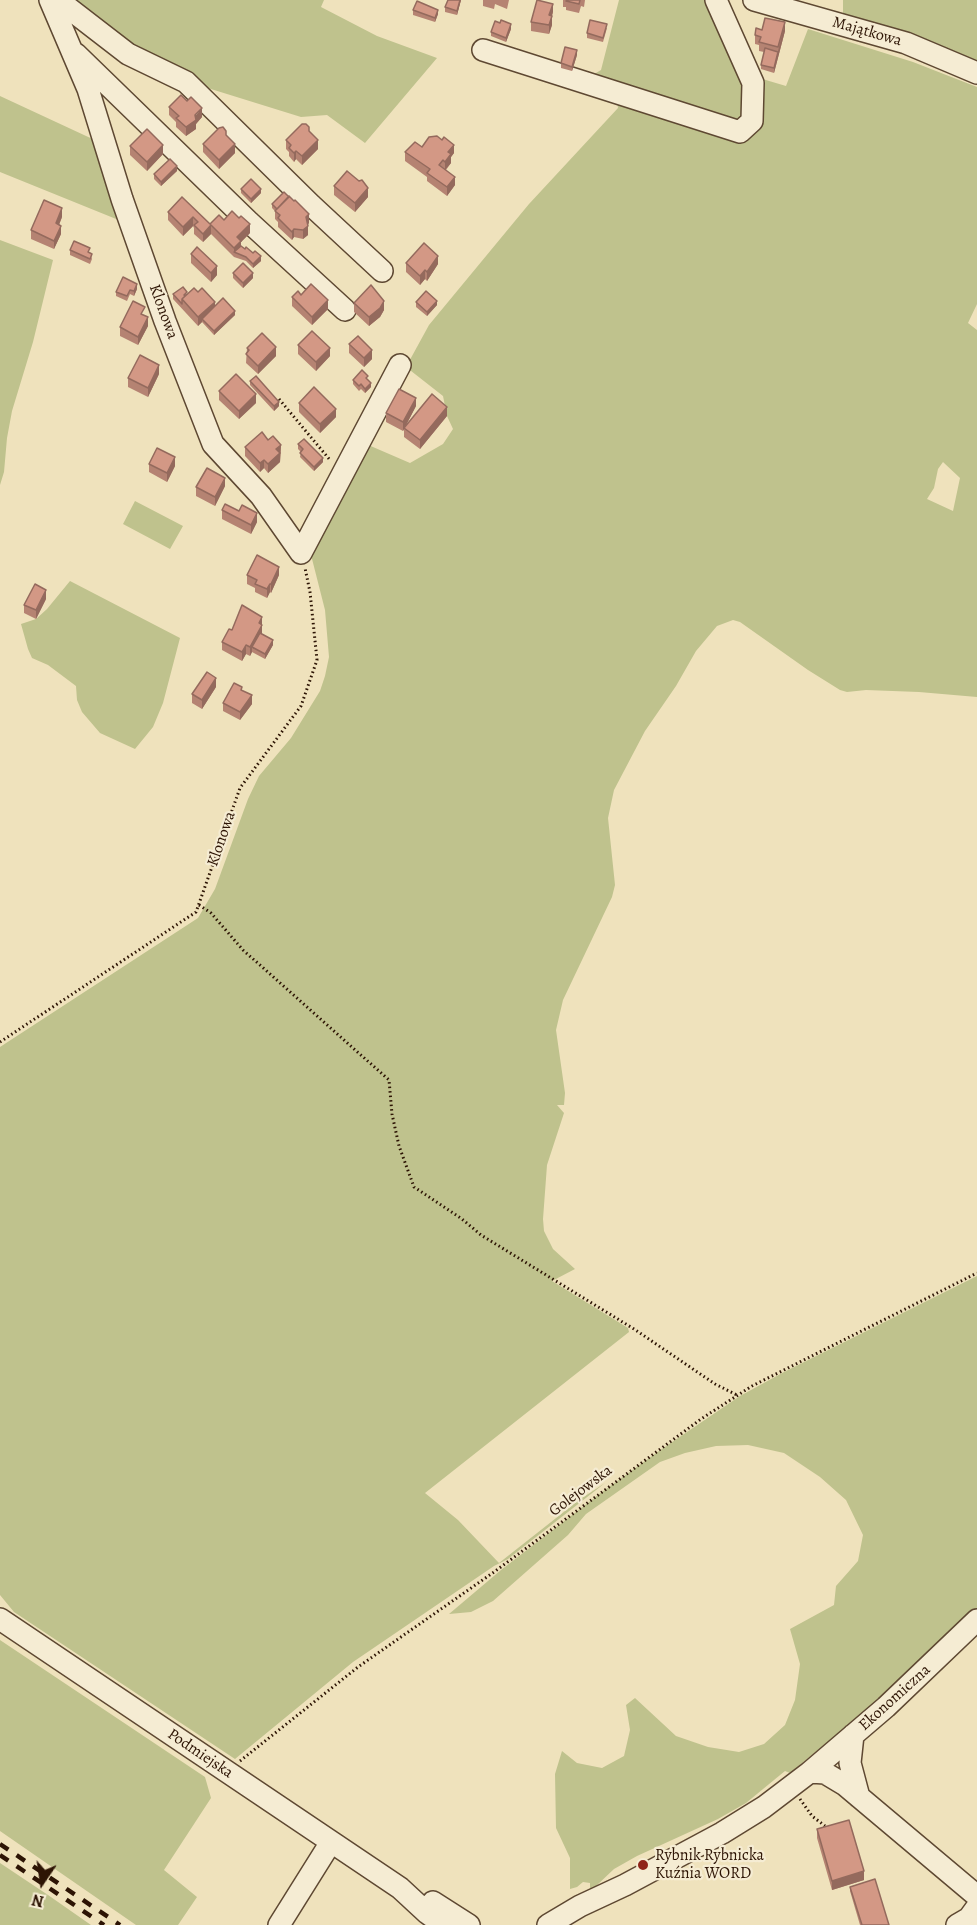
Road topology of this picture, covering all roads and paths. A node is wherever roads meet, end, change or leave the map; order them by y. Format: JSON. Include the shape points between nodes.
{"nodes":[{"id":1,"x":50,"y":0,"type":"edge"},
{"id":2,"x":58,"y":0,"type":"edge"},
{"id":3,"x":716,"y":0,"type":"edge"},
{"id":4,"x":754,"y":0,"type":"edge"},
{"id":5,"x":69,"y":47,"type":"junction"},
{"id":6,"x":483,"y":50,"type":"dead end"},
{"id":7,"x":977,"y":73,"type":"edge"},
{"id":8,"x":382,"y":271,"type":"dead end"},
{"id":9,"x":345,"y":310,"type":"dead end"},
{"id":10,"x":400,"y":365,"type":"dead end"},
{"id":11,"x":279,"y":399,"type":"edge"},
{"id":12,"x":342,"y":475,"type":"junction"},
{"id":13,"x":301,"y":553,"type":"junction"},
{"id":14,"x":199,"y":905,"type":"junction"},
{"id":15,"x":0,"y":1042,"type":"edge"},
{"id":16,"x":977,"y":1273,"type":"edge"},
{"id":17,"x":737,"y":1396,"type":"junction"},
{"id":18,"x":0,"y":1619,"type":"edge"},
{"id":19,"x":977,"y":1620,"type":"edge"},
{"id":20,"x":853,"y":1735,"type":"junction"},
{"id":21,"x":810,"y":1772,"type":"junction"},
{"id":22,"x":228,"y":1773,"type":"junction"},
{"id":23,"x":859,"y":1797,"type":"junction"},
{"id":24,"x":802,"y":1802,"type":"dead end"},
{"id":25,"x":825,"y":1826,"type":"edge"},
{"id":26,"x":331,"y":1842,"type":"junction"},
{"id":27,"x":625,"y":1885,"type":"junction"},
{"id":28,"x":400,"y":1888,"type":"junction"},
{"id":29,"x":977,"y":1896,"type":"edge"},
{"id":30,"x":977,"y":1907,"type":"edge"},
{"id":31,"x":279,"y":1925,"type":"edge"},
{"id":32,"x":444,"y":1925,"type":"edge"},
{"id":33,"x":469,"y":1925,"type":"edge"},
{"id":34,"x":548,"y":1925,"type":"edge"},
{"id":35,"x":574,"y":1925,"type":"edge"},
{"id":36,"x":957,"y":1925,"type":"edge"}],
"edges":[{"from":1,"to":5,"type":"street","name":"Klonowa"},
{"from":2,"to":8,"type":"street","via":[[128,54],[186,82]]},
{"from":3,"to":6,"type":"street","via":[[753,83],[752,121],[740,132]]},
{"from":4,"to":7,"type":"street","name":"Majątkowa","via":[[906,43]]},
{"from":5,"to":9,"type":"street","name":"Klonowa"},
{"from":5,"to":13,"type":"street","name":"Klonowa","via":[[88,89],[122,199],[213,444],[261,496]]},
{"from":10,"to":12,"type":"street"},
{"from":11,"to":12,"type":"path"},
{"from":12,"to":13,"type":"street"},
{"from":13,"to":14,"type":"path","name":"Klonowa","via":[[310,592],[317,660],[301,706],[240,788]]},
{"from":14,"to":15,"type":"path","name":"Klonowa","via":[[196,912]]},
{"from":14,"to":17,"type":"path","via":[[243,950],[389,1080],[399,1146],[414,1187],[481,1234]]},
{"from":16,"to":17,"type":"path","name":"Golejowska"},
{"from":17,"to":22,"type":"path","name":"Golejowska","via":[[357,1666]]},
{"from":18,"to":22,"type":"street","name":"Podmiejska"},
{"from":19,"to":20,"type":"street","name":"Ekonomiczna"},
{"from":20,"to":21,"type":"street","name":"Ekonomiczna"},
{"from":20,"to":23,"type":"street","via":[[850,1763]]},
{"from":21,"to":23,"type":"street","via":[[832,1776]]},
{"from":21,"to":27,"type":"street","name":"Ekonomiczna","via":[[747,1818]]},
{"from":22,"to":26,"type":"street","name":"Podmiejska"},
{"from":23,"to":29,"type":"street"},
{"from":24,"to":25,"type":"path"},
{"from":26,"to":28,"type":"street","name":"Podmiejska"},
{"from":26,"to":31,"type":"street"},
{"from":27,"to":34,"type":"street","name":"Ekonomiczna"},
{"from":27,"to":35,"type":"street","name":"Ekonomiczna"},
{"from":28,"to":32,"type":"street","name":"Podmiejska"},
{"from":28,"to":33,"type":"street","name":"Podmiejska"},
{"from":30,"to":36,"type":"street"}]}
